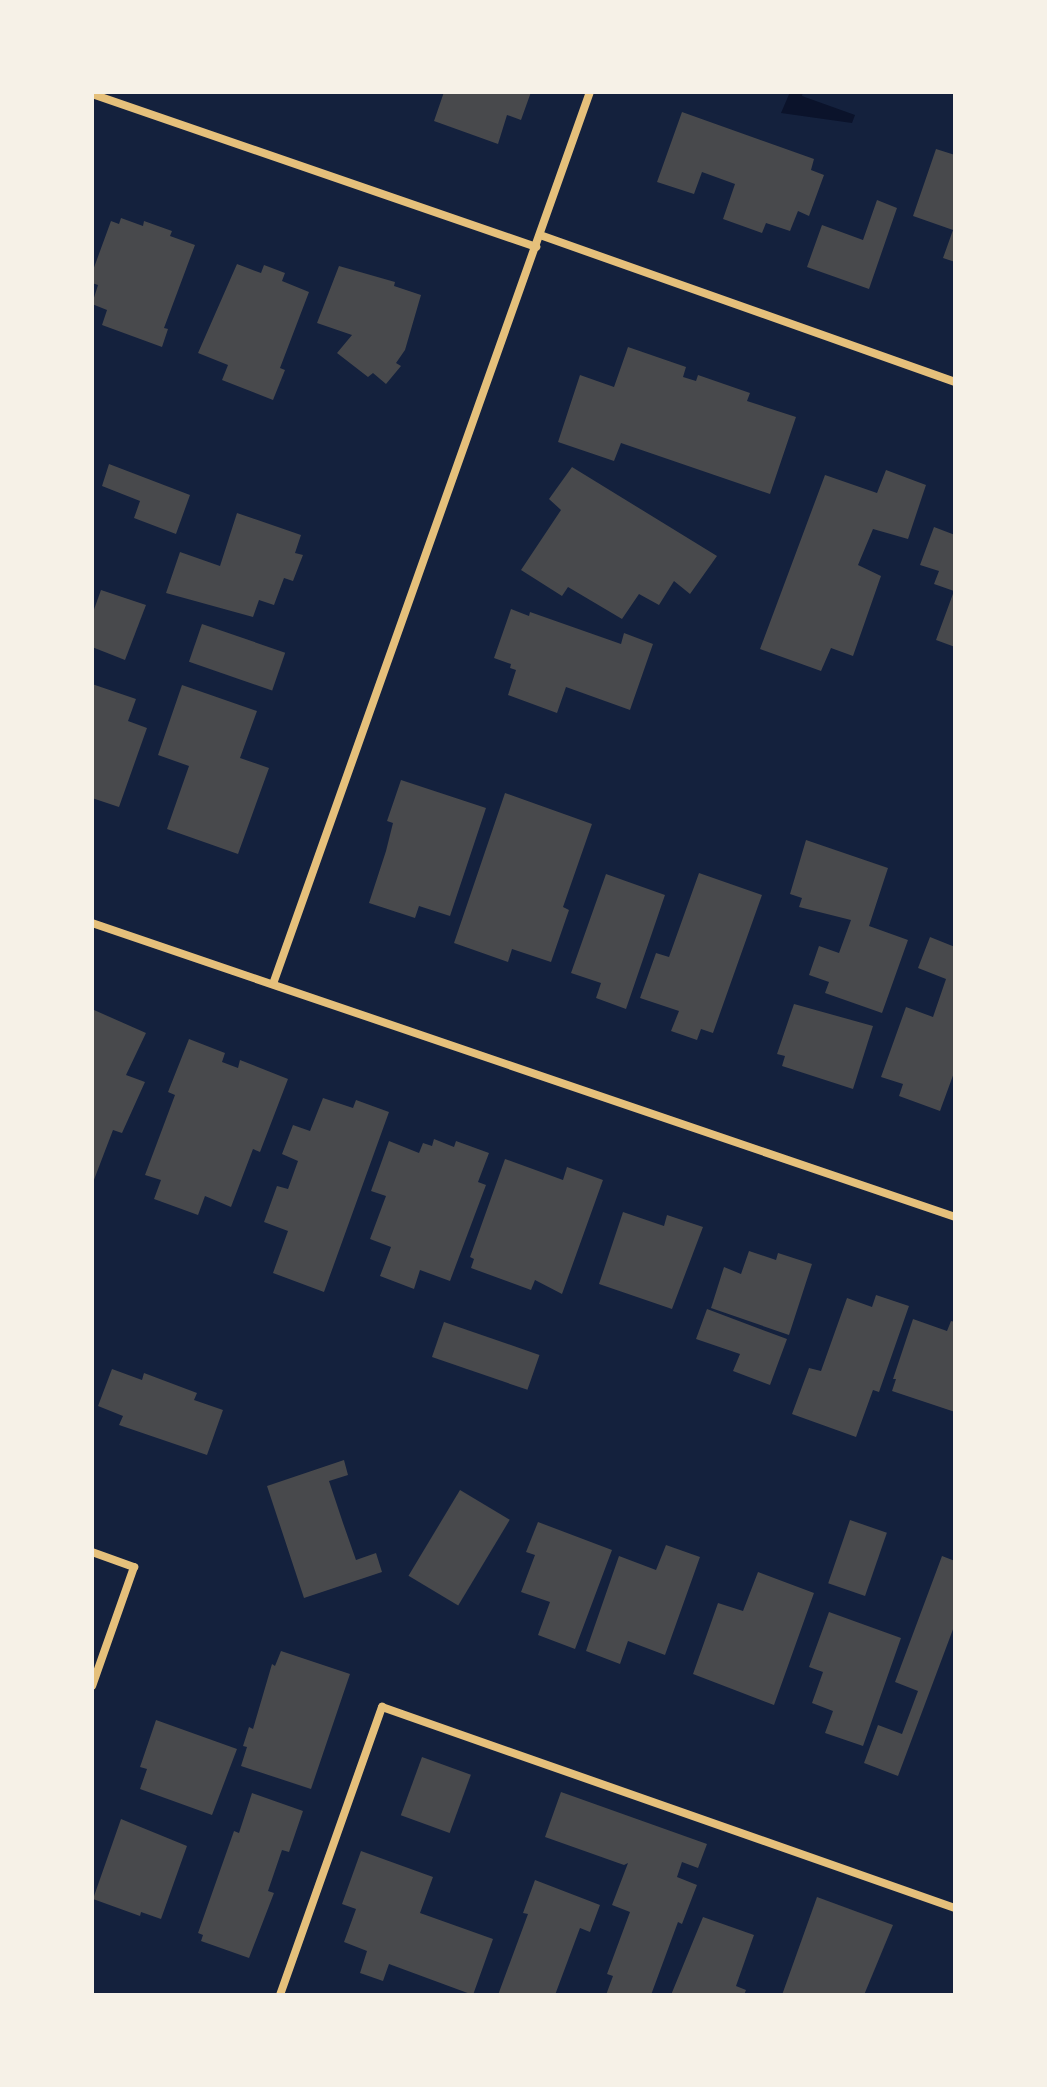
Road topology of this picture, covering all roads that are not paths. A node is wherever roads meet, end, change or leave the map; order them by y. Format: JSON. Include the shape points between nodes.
{"nodes":[{"id":1,"x":590,"y":92,"type":"edge"},
{"id":2,"x":92,"y":94,"type":"edge"},
{"id":3,"x":540,"y":235,"type":"junction"},
{"id":4,"x":536,"y":247,"type":"junction"},
{"id":5,"x":955,"y":382,"type":"edge"},
{"id":6,"x":92,"y":923,"type":"edge"},
{"id":7,"x":273,"y":984,"type":"junction"},
{"id":8,"x":955,"y":1217,"type":"edge"},
{"id":9,"x":92,"y":1552,"type":"edge"},
{"id":10,"x":92,"y":1686,"type":"edge"},
{"id":11,"x":955,"y":1908,"type":"edge"},
{"id":12,"x":280,"y":1995,"type":"edge"}],
"edges":[{"from":1,"to":3,"type":"street"},
{"from":2,"to":4,"type":"street"},
{"from":3,"to":4,"type":"street"},
{"from":3,"to":5,"type":"street"},
{"from":4,"to":7,"type":"street"},
{"from":6,"to":7,"type":"street"},
{"from":7,"to":8,"type":"street"},
{"from":9,"to":10,"type":"street","via":[[134,1567]]},
{"from":11,"to":12,"type":"street","via":[[382,1707]]}]}
